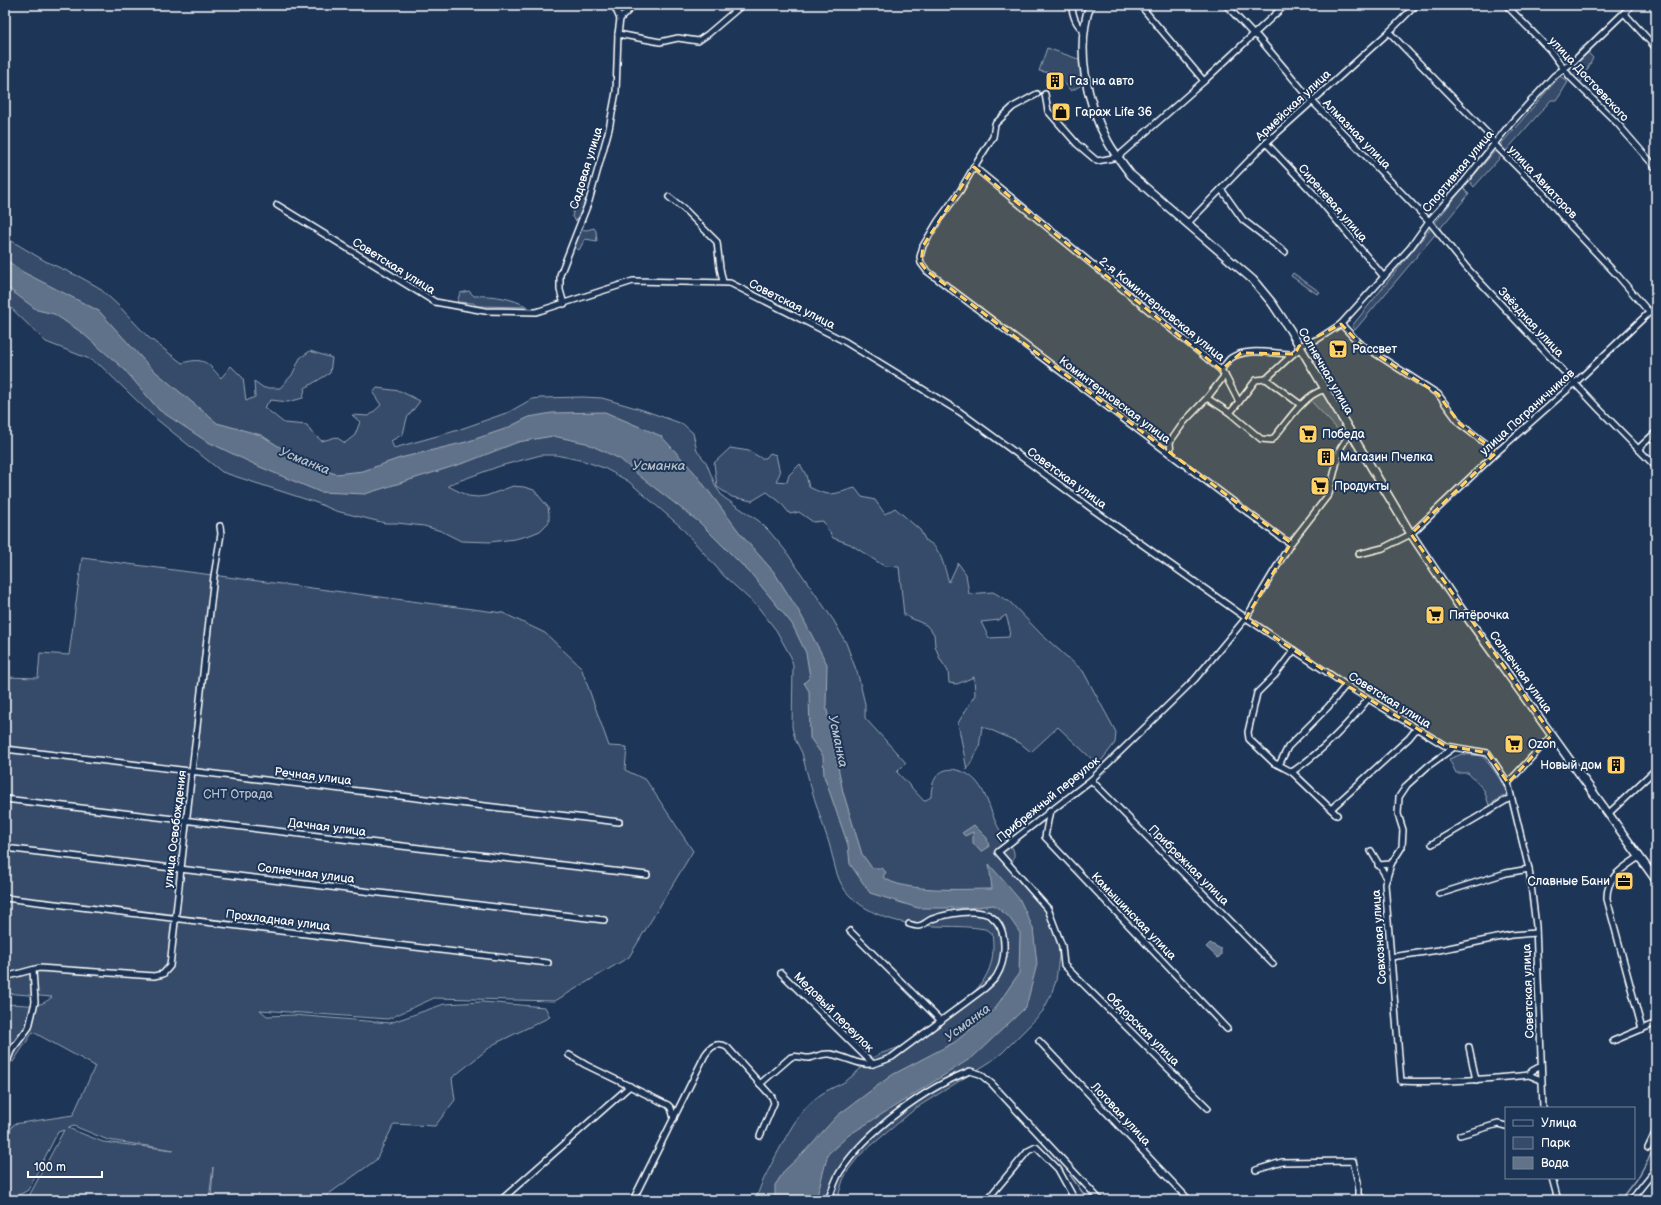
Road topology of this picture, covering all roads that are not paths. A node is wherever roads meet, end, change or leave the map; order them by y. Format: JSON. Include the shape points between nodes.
{"nodes":[{"id":1,"x":614,"y":5,"type":"edge"},
{"id":2,"x":634,"y":5,"type":"edge"},
{"id":3,"x":742,"y":5,"type":"edge"},
{"id":4,"x":1071,"y":5,"type":"edge"},
{"id":5,"x":1090,"y":5,"type":"edge"},
{"id":6,"x":1140,"y":5,"type":"edge"},
{"id":7,"x":1226,"y":5,"type":"edge"},
{"id":8,"x":1285,"y":5,"type":"edge"},
{"id":9,"x":1416,"y":5,"type":"edge"},
{"id":10,"x":1506,"y":5,"type":"edge"},
{"id":11,"x":1632,"y":5,"type":"edge"},
{"id":12,"x":1624,"y":13,"type":"junction"},
{"id":13,"x":620,"y":19,"type":"junction"},
{"id":14,"x":1084,"y":30,"type":"junction"},
{"id":15,"x":1389,"y":32,"type":"junction"},
{"id":16,"x":618,"y":34,"type":"junction"},
{"id":17,"x":1253,"y":34,"type":"junction"},
{"id":18,"x":1656,"y":48,"type":"edge"},
{"id":19,"x":1564,"y":68,"type":"junction"},
{"id":20,"x":1204,"y":81,"type":"junction"},
{"id":21,"x":1037,"y":94,"type":"dead end"},
{"id":22,"x":1045,"y":94,"type":"dead end"},
{"id":23,"x":1312,"y":101,"type":"junction"},
{"id":24,"x":1266,"y":143,"type":"junction"},
{"id":25,"x":1494,"y":144,"type":"junction"},
{"id":26,"x":1118,"y":157,"type":"junction"},
{"id":27,"x":974,"y":167,"type":"junction"},
{"id":28,"x":1656,"y":168,"type":"edge"},
{"id":29,"x":1221,"y":189,"type":"junction"},
{"id":30,"x":669,"y":197,"type":"dead end"},
{"id":31,"x":277,"y":205,"type":"dead end"},
{"id":32,"x":1429,"y":221,"type":"junction"},
{"id":33,"x":1187,"y":224,"type":"junction"},
{"id":34,"x":1285,"y":252,"type":"dead end"},
{"id":35,"x":1384,"y":277,"type":"junction"},
{"id":36,"x":723,"y":282,"type":"junction"},
{"id":37,"x":564,"y":304,"type":"junction"},
{"id":38,"x":1656,"y":306,"type":"edge"},
{"id":39,"x":1649,"y":312,"type":"junction"},
{"id":40,"x":1341,"y":324,"type":"junction"},
{"id":41,"x":1299,"y":346,"type":"junction"},
{"id":42,"x":1293,"y":354,"type":"junction"},
{"id":43,"x":1221,"y":370,"type":"junction"},
{"id":44,"x":1225,"y":375,"type":"junction"},
{"id":45,"x":1266,"y":380,"type":"junction"},
{"id":46,"x":1575,"y":384,"type":"junction"},
{"id":47,"x":1324,"y":390,"type":"junction"},
{"id":48,"x":1208,"y":398,"type":"junction"},
{"id":49,"x":1239,"y":402,"type":"junction"},
{"id":50,"x":1301,"y":405,"type":"junction"},
{"id":51,"x":1230,"y":412,"type":"junction"},
{"id":52,"x":1656,"y":432,"type":"edge"},
{"id":53,"x":1350,"y":433,"type":"junction"},
{"id":54,"x":1638,"y":450,"type":"junction"},
{"id":55,"x":1497,"y":452,"type":"junction"},
{"id":56,"x":1171,"y":454,"type":"junction"},
{"id":57,"x":1656,"y":467,"type":"edge"},
{"id":58,"x":220,"y":526,"type":"dead end"},
{"id":59,"x":1411,"y":534,"type":"junction"},
{"id":60,"x":1292,"y":543,"type":"junction"},
{"id":61,"x":1359,"y":554,"type":"dead end"},
{"id":62,"x":1246,"y":618,"type":"junction"},
{"id":63,"x":1294,"y":650,"type":"junction"},
{"id":64,"x":1346,"y":685,"type":"junction"},
{"id":65,"x":1368,"y":699,"type":"junction"},
{"id":66,"x":1416,"y":728,"type":"junction"},
{"id":67,"x":1552,"y":735,"type":"junction"},
{"id":68,"x":1453,"y":748,"type":"junction"},
{"id":69,"x":5,"y":749,"type":"edge"},
{"id":70,"x":1279,"y":765,"type":"junction"},
{"id":71,"x":1656,"y":769,"type":"edge"},
{"id":72,"x":192,"y":772,"type":"junction"},
{"id":73,"x":1292,"y":772,"type":"junction"},
{"id":74,"x":1090,"y":780,"type":"junction"},
{"id":75,"x":1508,"y":783,"type":"junction"},
{"id":76,"x":1510,"y":798,"type":"junction"},
{"id":77,"x":5,"y":799,"type":"edge"},
{"id":78,"x":1331,"y":809,"type":"junction"},
{"id":79,"x":1050,"y":810,"type":"junction"},
{"id":80,"x":1608,"y":814,"type":"junction"},
{"id":81,"x":1337,"y":815,"type":"dead end"},
{"id":82,"x":186,"y":821,"type":"junction"},
{"id":83,"x":619,"y":822,"type":"dead end"},
{"id":84,"x":1432,"y":844,"type":"dead end"},
{"id":85,"x":5,"y":848,"type":"edge"},
{"id":86,"x":1371,"y":851,"type":"dead end"},
{"id":87,"x":1639,"y":857,"type":"junction"},
{"id":88,"x":1378,"y":864,"type":"junction"},
{"id":89,"x":1391,"y":864,"type":"junction"},
{"id":90,"x":181,"y":869,"type":"junction"},
{"id":91,"x":1529,"y":869,"type":"junction"},
{"id":92,"x":647,"y":875,"type":"dead end"},
{"id":93,"x":1387,"y":878,"type":"junction"},
{"id":94,"x":1656,"y":880,"type":"edge"},
{"id":95,"x":1439,"y":894,"type":"dead end"},
{"id":96,"x":5,"y":898,"type":"edge"},
{"id":97,"x":175,"y":918,"type":"junction"},
{"id":98,"x":604,"y":920,"type":"dead end"},
{"id":99,"x":910,"y":924,"type":"dead end"},
{"id":100,"x":850,"y":931,"type":"dead end"},
{"id":101,"x":1536,"y":933,"type":"junction"},
{"id":102,"x":1391,"y":957,"type":"junction"},
{"id":103,"x":548,"y":963,"type":"dead end"},
{"id":104,"x":1273,"y":964,"type":"dead end"},
{"id":105,"x":1064,"y":965,"type":"joint"},
{"id":106,"x":33,"y":970,"type":"junction"},
{"id":107,"x":781,"y":973,"type":"dead end"},
{"id":108,"x":5,"y":976,"type":"edge"},
{"id":109,"x":941,"y":1021,"type":"junction"},
{"id":110,"x":1656,"y":1023,"type":"edge"},
{"id":111,"x":1227,"y":1029,"type":"dead end"},
{"id":112,"x":1642,"y":1029,"type":"junction"},
{"id":113,"x":1039,"y":1041,"type":"dead end"},
{"id":114,"x":1613,"y":1041,"type":"dead end"},
{"id":115,"x":1469,"y":1047,"type":"dead end"},
{"id":116,"x":569,"y":1055,"type":"dead end"},
{"id":117,"x":873,"y":1064,"type":"junction"},
{"id":118,"x":1541,"y":1066,"type":"junction"},
{"id":119,"x":5,"y":1067,"type":"edge"},
{"id":120,"x":1529,"y":1075,"type":"junction"},
{"id":121,"x":1476,"y":1080,"type":"junction"},
{"id":122,"x":1541,"y":1080,"type":"junction"},
{"id":123,"x":760,"y":1084,"type":"junction"},
{"id":124,"x":630,"y":1086,"type":"junction"},
{"id":125,"x":1543,"y":1107,"type":"edge"},
{"id":126,"x":1208,"y":1108,"type":"dead end"},
{"id":127,"x":674,"y":1118,"type":"junction"},
{"id":128,"x":1505,"y":1126,"type":"edge"},
{"id":129,"x":1656,"y":1131,"type":"edge"},
{"id":130,"x":1460,"y":1135,"type":"dead end"},
{"id":131,"x":760,"y":1136,"type":"dead end"},
{"id":132,"x":1648,"y":1148,"type":"dead end"},
{"id":133,"x":1656,"y":1169,"type":"edge"},
{"id":134,"x":1256,"y":1170,"type":"dead end"},
{"id":135,"x":1552,"y":1179,"type":"edge"},
{"id":136,"x":501,"y":1200,"type":"edge"},
{"id":137,"x":633,"y":1200,"type":"edge"},
{"id":138,"x":828,"y":1200,"type":"edge"},
{"id":139,"x":987,"y":1200,"type":"edge"},
{"id":140,"x":1074,"y":1200,"type":"edge"},
{"id":141,"x":1100,"y":1200,"type":"edge"},
{"id":142,"x":1189,"y":1200,"type":"edge"},
{"id":143,"x":1366,"y":1200,"type":"edge"},
{"id":144,"x":1558,"y":1200,"type":"edge"},
{"id":145,"x":1631,"y":1200,"type":"edge"}],
"edges":[{"from":1,"to":13,"type":"street"},
{"from":2,"to":13,"type":"street"},
{"from":3,"to":16,"type":"street","via":[[698,41],[678,38],[660,42]]},
{"from":4,"to":14,"type":"street","via":[[1079,27]]},
{"from":5,"to":14,"type":"street","name":"Солнечная улица"},
{"from":6,"to":20,"type":"street"},
{"from":7,"to":17,"type":"street","name":"Алмазная улица"},
{"from":8,"to":17,"type":"street"},
{"from":9,"to":15,"type":"street","name":"Армейская улица"},
{"from":10,"to":19,"type":"street","name":"улица Достоевского"},
{"from":11,"to":12,"type":"street","name":"Спортивная улица"},
{"from":12,"to":18,"type":"street"},
{"from":12,"to":19,"type":"street","name":"Спортивная улица"},
{"from":13,"to":16,"type":"street","name":"Садовая улица"},
{"from":14,"to":26,"type":"street","name":"Солнечная улица","via":[[1085,76],[1090,97],[1098,121]]},
{"from":15,"to":23,"type":"street","name":"Армейская улица"},
{"from":15,"to":25,"type":"street","name":"улица Авиаторов","via":[[1490,136]]},
{"from":16,"to":37,"type":"street","name":"Садовая улица","via":[[616,92],[609,129],[589,201],[560,275],[560,290]]},
{"from":17,"to":20,"type":"street"},
{"from":17,"to":23,"type":"street","name":"Алмазная улица"},
{"from":19,"to":25,"type":"street","name":"Спортивная улица"},
{"from":19,"to":28,"type":"street","name":"улица Достоевского"},
{"from":20,"to":26,"type":"street"},
{"from":21,"to":27,"type":"street","via":[[1013,107],[995,124],[993,137]]},
{"from":22,"to":26,"type":"street","via":[[1048,111],[1077,144],[1097,161]]},
{"from":23,"to":24,"type":"street","name":"Армейская улица"},
{"from":23,"to":32,"type":"street","name":"Алмазная улица"},
{"from":24,"to":29,"type":"street","name":"Армейская улица"},
{"from":24,"to":35,"type":"street","name":"Сиреневая улица","via":[[1316,196]]},
{"from":25,"to":32,"type":"street","name":"Спортивная улица"},
{"from":25,"to":39,"type":"street","name":"улица Авиаторов","via":[[1544,194]]},
{"from":26,"to":33,"type":"street","name":"Солнечная улица","via":[[1131,175]]},
{"from":27,"to":43,"type":"street","name":"2-я Коминтерновская улица"},
{"from":27,"to":56,"type":"street","name":"Коминтерновская улица","via":[[923,246],[921,263],[927,271]]},
{"from":29,"to":33,"type":"street","name":"Армейская улица"},
{"from":29,"to":34,"type":"street","via":[[1243,220]]},
{"from":30,"to":36,"type":"street","via":[[717,242]]},
{"from":31,"to":37,"type":"street","name":"Советская улица","via":[[435,302],[485,311],[536,312]]},
{"from":32,"to":35,"type":"street","name":"Спортивная улица","via":[[1410,248]]},
{"from":32,"to":46,"type":"street","name":"Звёздная улица","via":[[1467,268]]},
{"from":33,"to":41,"type":"street","name":"Солнечная улица","via":[[1254,280],[1281,315]]},
{"from":35,"to":40,"type":"street","name":"Спортивная улица"},
{"from":36,"to":37,"type":"street","name":"Советская улица","via":[[633,281]]},
{"from":36,"to":62,"type":"street","name":"Советская улица","via":[[730,283],[844,341],[960,412]]},
{"from":38,"to":39,"type":"street","name":"улица Пограничников"},
{"from":39,"to":46,"type":"street","name":"улица Пограничников"},
{"from":40,"to":41,"type":"street","name":"Спортивная улица","via":[[1318,339]]},
{"from":40,"to":55,"type":"street","via":[[1358,343],[1438,394],[1460,424]]},
{"from":41,"to":42,"type":"street"},
{"from":41,"to":47,"type":"street","name":"Солнечная улица"},
{"from":42,"to":43,"type":"street","via":[[1241,353],[1231,358]]},
{"from":42,"to":45,"type":"street"},
{"from":43,"to":44,"type":"street","name":"2-я Коминтерновская улица"},
{"from":44,"to":48,"type":"street"},
{"from":44,"to":49,"type":"street","name":"2-я Коминтерновская улица"},
{"from":45,"to":49,"type":"street","via":[[1256,380]]},
{"from":45,"to":50,"type":"street"},
{"from":46,"to":54,"type":"street","name":"Звёздная улица"},
{"from":46,"to":55,"type":"street","name":"улица Пограничников"},
{"from":47,"to":50,"type":"street","via":[[1314,393]]},
{"from":47,"to":53,"type":"street","name":"Солнечная улица"},
{"from":48,"to":51,"type":"street"},
{"from":48,"to":56,"type":"street","via":[[1184,422],[1170,442]]},
{"from":49,"to":51,"type":"street"},
{"from":50,"to":51,"type":"street","via":[[1272,440],[1261,439]]},
{"from":52,"to":54,"type":"street"},
{"from":53,"to":59,"type":"street","name":"Солнечная улица"},
{"from":53,"to":60,"type":"street","via":[[1340,449],[1329,494]]},
{"from":54,"to":57,"type":"street","name":"Звёздная улица"},
{"from":55,"to":59,"type":"street","name":"улица Пограничников"},
{"from":56,"to":60,"type":"street","name":"Коминтерновская улица","via":[[1283,539]]},
{"from":58,"to":72,"type":"street","name":"улица Освобождения"},
{"from":59,"to":61,"type":"street","name":"улица Пограничников","via":[[1383,548]]},
{"from":59,"to":67,"type":"street","name":"Солнечная улица","via":[[1459,606]]},
{"from":60,"to":62,"type":"street"},
{"from":62,"to":63,"type":"street","name":"Советская улица"},
{"from":62,"to":74,"type":"street","name":"Прибрежный переулок","via":[[1195,680]]},
{"from":63,"to":64,"type":"street","name":"Советская улица"},
{"from":63,"to":70,"type":"street","via":[[1257,693],[1248,732],[1249,739]]},
{"from":64,"to":65,"type":"street","name":"Советская улица"},
{"from":64,"to":70,"type":"street","via":[[1288,747]]},
{"from":65,"to":66,"type":"street","name":"Советская улица"},
{"from":65,"to":73,"type":"street","via":[[1356,715],[1312,758]]},
{"from":66,"to":68,"type":"street","name":"Советская улица"},
{"from":66,"to":78,"type":"street","via":[[1409,738]]},
{"from":67,"to":75,"type":"street"},
{"from":67,"to":80,"type":"street","name":"Солнечная улица"},
{"from":68,"to":75,"type":"street","name":"Советская улица","via":[[1488,754]]},
{"from":68,"to":89,"type":"street","name":"Совхозная улица","via":[[1406,785],[1400,797],[1398,814],[1403,830],[1402,847]]},
{"from":69,"to":72,"type":"street","name":"Речная улица"},
{"from":70,"to":73,"type":"street"},
{"from":71,"to":80,"type":"street"},
{"from":72,"to":82,"type":"street","name":"улица Освобождения"},
{"from":72,"to":83,"type":"street","name":"Речная улица"},
{"from":73,"to":78,"type":"street"},
{"from":74,"to":79,"type":"street","name":"Прибрежный переулок"},
{"from":74,"to":104,"type":"street","name":"Прибрежная улица"},
{"from":75,"to":76,"type":"street","name":"Советская улица"},
{"from":76,"to":84,"type":"street"},
{"from":76,"to":91,"type":"street","name":"Советская улица"},
{"from":77,"to":82,"type":"street","name":"Дачная улица"},
{"from":78,"to":81,"type":"street"},
{"from":79,"to":105,"type":"street","name":"Прибрежный переулок","via":[[998,852],[1048,909],[1062,946]]},
{"from":79,"to":111,"type":"street","name":"Камышинская улица","via":[[1045,838]]},
{"from":80,"to":87,"type":"street","name":"Солнечная улица"},
{"from":82,"to":90,"type":"street","name":"улица Освобождения"},
{"from":82,"to":92,"type":"street","name":"Дачная улица"},
{"from":85,"to":90,"type":"street","name":"Солнечная улица"},
{"from":86,"to":88,"type":"street"},
{"from":87,"to":94,"type":"street","name":"Солнечная улица"},
{"from":87,"to":112,"type":"street","via":[[1612,878],[1607,899]]},
{"from":88,"to":89,"type":"street"},
{"from":88,"to":93,"type":"street"},
{"from":89,"to":93,"type":"street","name":"Совхозная улица"},
{"from":90,"to":97,"type":"street","name":"улица Освобождения"},
{"from":90,"to":98,"type":"street","name":"Солнечная улица"},
{"from":91,"to":95,"type":"street","via":[[1506,872]]},
{"from":91,"to":101,"type":"street","name":"Советская улица"},
{"from":93,"to":102,"type":"street","name":"Совхозная улица","via":[[1385,884]]},
{"from":96,"to":97,"type":"street","name":"Прохладная улица"},
{"from":97,"to":103,"type":"street","name":"Прохладная улица"},
{"from":97,"to":106,"type":"street","name":"улица Освобождения","via":[[170,966],[163,974],[154,976],[39,968]]},
{"from":99,"to":109,"type":"street","via":[[921,926],[948,914],[982,913],[992,916],[1003,934],[1002,964],[996,977]]},
{"from":100,"to":109,"type":"street"},
{"from":101,"to":102,"type":"street","via":[[1511,935]]},
{"from":101,"to":118,"type":"street","name":"Советская улица"},
{"from":102,"to":121,"type":"street","name":"Совхозная улица","via":[[1401,1081],[1432,1083]]},
{"from":105,"to":126,"type":"street","name":"Обдорская улица"},
{"from":106,"to":108,"type":"street","name":"улица Освобождения"},
{"from":106,"to":119,"type":"street","via":[[35,1002],[29,1027],[11,1051]]},
{"from":107,"to":117,"type":"street","name":"Медовый переулок"},
{"from":109,"to":117,"type":"street","via":[[892,1057]]},
{"from":110,"to":112,"type":"street"},
{"from":112,"to":114,"type":"street"},
{"from":113,"to":142,"type":"street","name":"Логовая улица"},
{"from":115,"to":121,"type":"street"},
{"from":116,"to":124,"type":"street"},
{"from":117,"to":123,"type":"street","via":[[868,1066],[828,1054],[810,1058],[796,1056],[791,1057]]},
{"from":118,"to":120,"type":"street"},
{"from":118,"to":122,"type":"street","name":"Советская улица"},
{"from":120,"to":121,"type":"street"},
{"from":120,"to":122,"type":"street"},
{"from":122,"to":125,"type":"street","name":"Советская улица"},
{"from":123,"to":127,"type":"street","via":[[727,1047],[716,1044],[705,1055]]},
{"from":123,"to":131,"type":"street","via":[[774,1103]]},
{"from":124,"to":127,"type":"street","via":[[668,1105]]},
{"from":124,"to":136,"type":"street"},
{"from":127,"to":137,"type":"street"},
{"from":128,"to":130,"type":"street","via":[[1498,1124]]},
{"from":129,"to":132,"type":"street"},
{"from":133,"to":145,"type":"street"},
{"from":134,"to":143,"type":"street","via":[[1282,1162],[1353,1161],[1358,1196]]},
{"from":135,"to":144,"type":"street"},
{"from":138,"to":141,"type":"street","via":[[839,1173],[859,1147],[913,1102],[939,1085],[970,1071],[980,1074],[992,1084]]},
{"from":139,"to":140,"type":"street","via":[[1028,1151],[1036,1147],[1058,1169]]}]}
